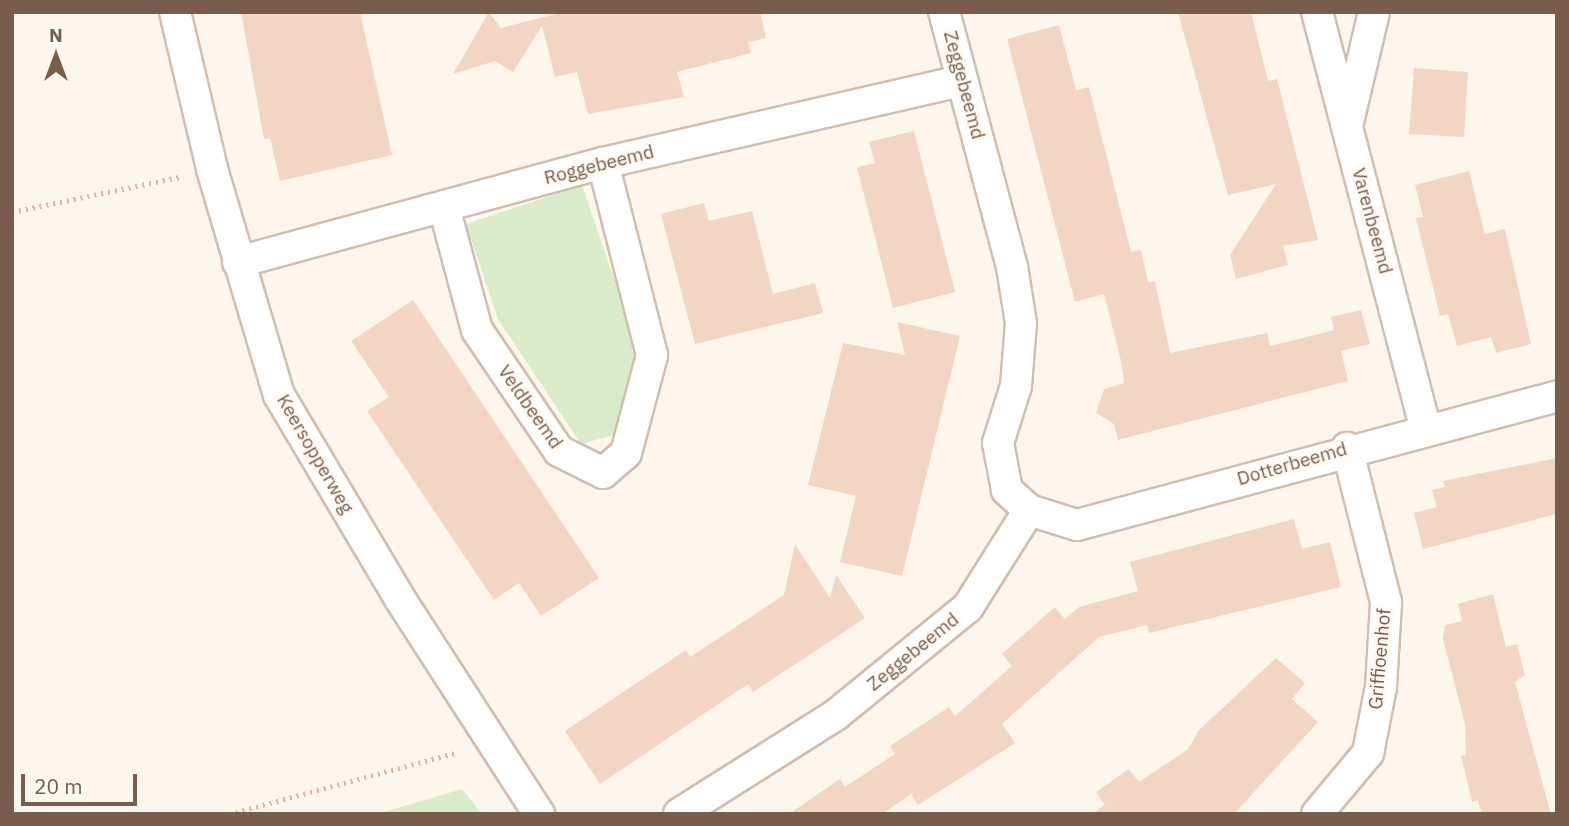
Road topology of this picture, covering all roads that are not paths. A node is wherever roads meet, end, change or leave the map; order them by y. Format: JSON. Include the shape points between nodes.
{"nodes":[{"id":1,"x":175,"y":12,"type":"edge"},
{"id":2,"x":944,"y":12,"type":"edge"},
{"id":3,"x":1317,"y":12,"type":"edge"},
{"id":4,"x":1374,"y":12,"type":"edge"},
{"id":5,"x":962,"y":81,"type":"junction"},
{"id":6,"x":1347,"y":126,"type":"junction"},
{"id":7,"x":603,"y":163,"type":"junction"},
{"id":8,"x":444,"y":207,"type":"junction"},
{"id":9,"x":239,"y":262,"type":"junction"},
{"id":10,"x":1557,"y":396,"type":"edge"},
{"id":11,"x":1426,"y":430,"type":"junction"},
{"id":12,"x":1347,"y":448,"type":"junction"},
{"id":13,"x":1028,"y":510,"type":"junction"},
{"id":14,"x":539,"y":814,"type":"edge"},
{"id":15,"x":678,"y":814,"type":"edge"},
{"id":16,"x":1317,"y":814,"type":"edge"}],
"edges":[{"from":1,"to":9,"type":"street","name":"Keersopperweg"},
{"from":2,"to":5,"type":"street","name":"Zeggebeemd"},
{"from":3,"to":6,"type":"street","name":"Varenbeemd"},
{"from":4,"to":6,"type":"street"},
{"from":5,"to":7,"type":"street","name":"Roggebeemd"},
{"from":5,"to":13,"type":"street","name":"Zeggebeemd","via":[[1021,323],[1016,386],[998,443],[1007,490]]},
{"from":6,"to":11,"type":"street","name":"Varenbeemd"},
{"from":7,"to":8,"type":"street","name":"Roggebeemd"},
{"from":7,"to":8,"type":"street","name":"Veldbeemd","via":[[652,355],[626,453],[603,473],[559,452],[477,330]]},
{"from":8,"to":9,"type":"street","name":"Roggebeemd"},
{"from":9,"to":14,"type":"street","name":"Keersopperweg","via":[[279,395]]},
{"from":10,"to":11,"type":"street","name":"Dotterbeemd"},
{"from":11,"to":12,"type":"street","name":"Dotterbeemd"},
{"from":12,"to":13,"type":"street","name":"Dotterbeemd","via":[[1077,524]]},
{"from":12,"to":16,"type":"street","name":"Griffioenhof","via":[[1386,602],[1381,687],[1367,753]]},
{"from":13,"to":15,"type":"street","name":"Zeggebeemd","via":[[968,607],[837,714]]}]}
